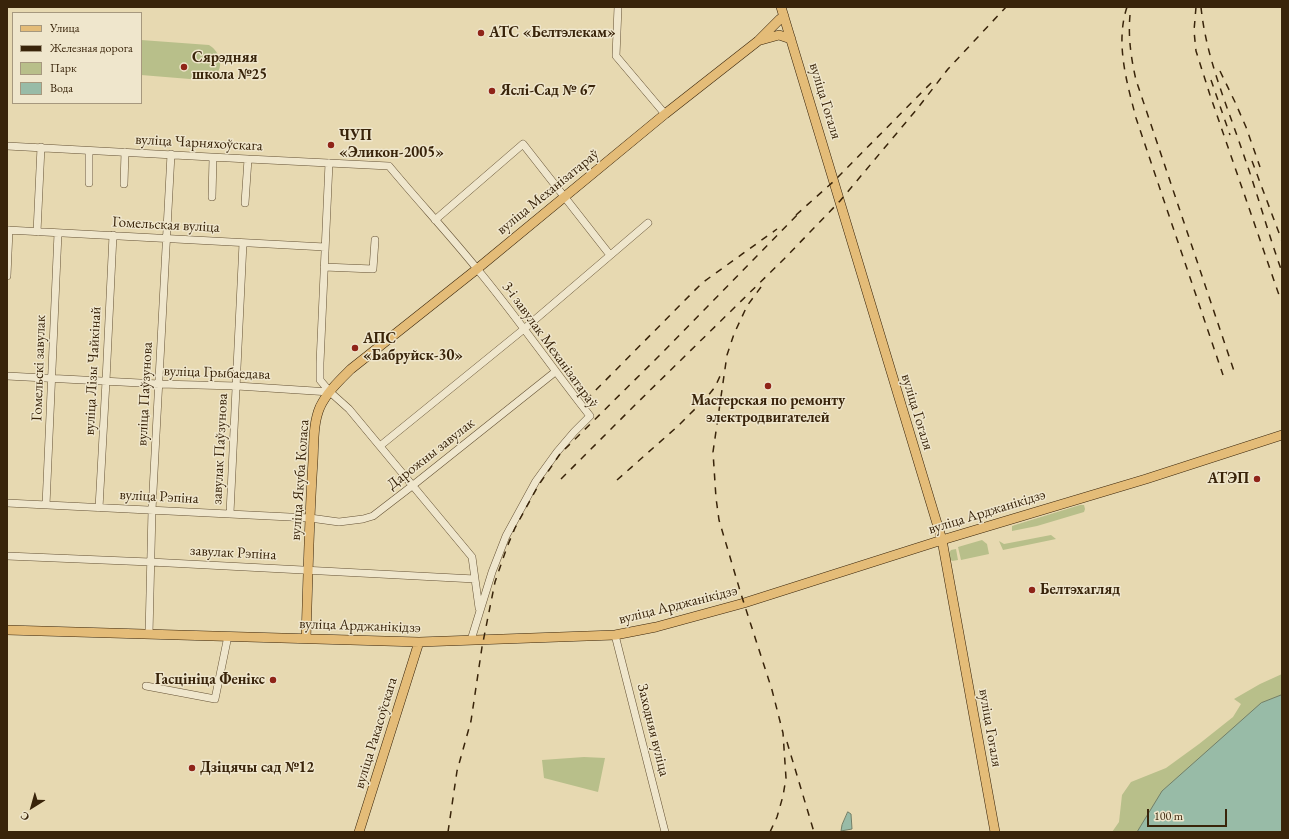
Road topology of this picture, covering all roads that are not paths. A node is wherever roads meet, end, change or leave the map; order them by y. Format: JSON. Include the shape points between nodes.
{"nodes":[{"id":1,"x":618,"y":7,"type":"edge"},
{"id":2,"x":783,"y":12,"type":"edge"},
{"id":3,"x":791,"y":39,"type":"junction"},
{"id":4,"x":758,"y":41,"type":"junction"},
{"id":5,"x":665,"y":114,"type":"junction"},
{"id":6,"x":7,"y":146,"type":"edge"},
{"id":7,"x":41,"y":147,"type":"junction"},
{"id":8,"x":89,"y":151,"type":"junction"},
{"id":9,"x":124,"y":152,"type":"junction"},
{"id":10,"x":171,"y":154,"type":"junction"},
{"id":11,"x":213,"y":158,"type":"junction"},
{"id":12,"x":248,"y":159,"type":"junction"},
{"id":13,"x":329,"y":163,"type":"junction"},
{"id":14,"x":389,"y":166,"type":"joint"},
{"id":15,"x":89,"y":183,"type":"dead end"},
{"id":16,"x":124,"y":184,"type":"dead end"},
{"id":17,"x":564,"y":196,"type":"junction"},
{"id":18,"x":212,"y":197,"type":"dead end"},
{"id":19,"x":245,"y":204,"type":"dead end"},
{"id":20,"x":435,"y":220,"type":"junction"},
{"id":21,"x":648,"y":223,"type":"dead end"},
{"id":22,"x":8,"y":230,"type":"edge"},
{"id":23,"x":36,"y":232,"type":"junction"},
{"id":24,"x":58,"y":233,"type":"junction"},
{"id":25,"x":113,"y":235,"type":"junction"},
{"id":26,"x":166,"y":238,"type":"junction"},
{"id":27,"x":375,"y":240,"type":"dead end"},
{"id":28,"x":243,"y":243,"type":"junction"},
{"id":29,"x":324,"y":247,"type":"junction"},
{"id":30,"x":610,"y":255,"type":"junction"},
{"id":31,"x":324,"y":267,"type":"junction"},
{"id":32,"x":477,"y":269,"type":"junction"},
{"id":33,"x":7,"y":276,"type":"edge"},
{"id":34,"x":524,"y":329,"type":"junction"},
{"id":35,"x":555,"y":372,"type":"junction"},
{"id":36,"x":7,"y":376,"type":"edge"},
{"id":37,"x":52,"y":379,"type":"junction"},
{"id":38,"x":106,"y":381,"type":"junction"},
{"id":39,"x":159,"y":384,"type":"junction"},
{"id":40,"x":237,"y":386,"type":"junction"},
{"id":41,"x":330,"y":392,"type":"junction"},
{"id":42,"x":1282,"y":435,"type":"edge"},
{"id":43,"x":380,"y":446,"type":"junction"},
{"id":44,"x":412,"y":486,"type":"junction"},
{"id":45,"x":7,"y":503,"type":"edge"},
{"id":46,"x":46,"y":504,"type":"junction"},
{"id":47,"x":99,"y":508,"type":"junction"},
{"id":48,"x":152,"y":510,"type":"junction"},
{"id":49,"x":230,"y":513,"type":"junction"},
{"id":50,"x":310,"y":518,"type":"junction"},
{"id":51,"x":942,"y":540,"type":"junction"},
{"id":52,"x":7,"y":556,"type":"edge"},
{"id":53,"x":150,"y":562,"type":"junction"},
{"id":54,"x":309,"y":570,"type":"junction"},
{"id":55,"x":475,"y":579,"type":"junction"},
{"id":56,"x":479,"y":610,"type":"junction"},
{"id":57,"x":7,"y":630,"type":"edge"},
{"id":58,"x":149,"y":634,"type":"junction"},
{"id":59,"x":615,"y":635,"type":"junction"},
{"id":60,"x":228,"y":636,"type":"junction"},
{"id":61,"x":306,"y":638,"type":"junction"},
{"id":62,"x":471,"y":640,"type":"junction"},
{"id":63,"x":419,"y":642,"type":"junction"},
{"id":64,"x":146,"y":686,"type":"dead end"},
{"id":65,"x":360,"y":832,"type":"edge"},
{"id":66,"x":665,"y":832,"type":"edge"},
{"id":67,"x":995,"y":832,"type":"edge"}],
"edges":[{"from":1,"to":5,"type":"street","via":[[616,56]]},
{"from":2,"to":3,"type":"main road","name":"вуліца Гогаля"},
{"from":2,"to":4,"type":"main road","name":"вуліца Механізатараў","via":[[780,19]]},
{"from":3,"to":4,"type":"main road","via":[[779,35]]},
{"from":3,"to":51,"type":"main road","name":"вуліца Гогаля"},
{"from":4,"to":5,"type":"main road","name":"вуліца Механізатараў"},
{"from":5,"to":17,"type":"main road","name":"вуліца Механізатараў"},
{"from":6,"to":7,"type":"street","name":"вуліца Чарняхоўскага"},
{"from":7,"to":8,"type":"street","name":"вуліца Чарняхоўскага"},
{"from":7,"to":23,"type":"street"},
{"from":8,"to":9,"type":"street","name":"вуліца Чарняхоўскага"},
{"from":8,"to":15,"type":"street"},
{"from":9,"to":10,"type":"street","name":"вуліца Чарняхоўскага"},
{"from":9,"to":16,"type":"street"},
{"from":10,"to":11,"type":"street","name":"вуліца Чарняхоўскага"},
{"from":10,"to":26,"type":"street","name":"вуліца Паўзунова"},
{"from":11,"to":12,"type":"street","name":"вуліца Чарняхоўскага"},
{"from":11,"to":18,"type":"street"},
{"from":12,"to":13,"type":"street","name":"вуліца Чарняхоўскага"},
{"from":12,"to":19,"type":"street"},
{"from":13,"to":14,"type":"street","name":"вуліца Чарняхоўскага"},
{"from":13,"to":29,"type":"street"},
{"from":14,"to":20,"type":"street","name":"3-і завулак Механізатараў"},
{"from":17,"to":20,"type":"street","via":[[524,144]]},
{"from":17,"to":30,"type":"street"},
{"from":17,"to":32,"type":"main road","name":"вуліца Механізатараў"},
{"from":20,"to":32,"type":"street","name":"3-і завулак Механізатараў"},
{"from":21,"to":30,"type":"street"},
{"from":22,"to":23,"type":"street","name":"Гомельская вуліца"},
{"from":22,"to":33,"type":"street"},
{"from":23,"to":24,"type":"street","name":"Гомельская вуліца"},
{"from":24,"to":25,"type":"street","name":"Гомельская вуліца"},
{"from":24,"to":37,"type":"street","name":"Гомельскі завулак"},
{"from":25,"to":26,"type":"street","name":"Гомельская вуліца"},
{"from":25,"to":38,"type":"street","name":"вуліца Лізы Чайкінай"},
{"from":26,"to":28,"type":"street","name":"Гомельская вуліца"},
{"from":26,"to":39,"type":"street","name":"вуліца Паўзунова"},
{"from":27,"to":31,"type":"street","via":[[373,269]]},
{"from":28,"to":29,"type":"street","name":"Гомельская вуліца"},
{"from":28,"to":40,"type":"street","name":"завулак Паўзунова"},
{"from":29,"to":31,"type":"street"},
{"from":30,"to":34,"type":"street"},
{"from":31,"to":41,"type":"street","via":[[320,380]]},
{"from":32,"to":34,"type":"street","name":"3-і завулак Механізатараў"},
{"from":32,"to":41,"type":"main road","name":"вуліца Механізатараў","via":[[352,369]]},
{"from":34,"to":35,"type":"street","name":"3-і завулак Механізатараў"},
{"from":34,"to":43,"type":"street"},
{"from":35,"to":44,"type":"street","name":"Дарожны завулак"},
{"from":35,"to":56,"type":"street","name":"3-і завулак Механізатараў","via":[[590,416],[557,452],[536,481],[501,548]]},
{"from":36,"to":37,"type":"street","name":"вуліца Грыбаедава"},
{"from":37,"to":38,"type":"street","name":"вуліца Грыбаедава"},
{"from":37,"to":46,"type":"street","name":"Гомельскі завулак"},
{"from":38,"to":39,"type":"street","name":"вуліца Грыбаедава"},
{"from":38,"to":47,"type":"street","name":"вуліца Лізы Чайкінай"},
{"from":39,"to":40,"type":"street","name":"вуліца Грыбаедава"},
{"from":39,"to":48,"type":"street","name":"вуліца Паўзунова"},
{"from":40,"to":41,"type":"street","name":"вуліца Грыбаедава"},
{"from":40,"to":49,"type":"street","name":"завулак Паўзунова"},
{"from":41,"to":43,"type":"street","via":[[349,409]]},
{"from":41,"to":50,"type":"main road","name":"вуліца Якуба Коласа","via":[[320,406],[316,419]]},
{"from":42,"to":51,"type":"main road","name":"вуліца Арджанікідзэ"},
{"from":43,"to":44,"type":"street"},
{"from":44,"to":50,"type":"street","name":"Дарожны завулак","via":[[373,516],[339,522]]},
{"from":44,"to":55,"type":"street","via":[[472,558]]},
{"from":45,"to":46,"type":"street","name":"вуліца Рэпіна"},
{"from":46,"to":47,"type":"street","name":"вуліца Рэпіна"},
{"from":47,"to":48,"type":"street","name":"вуліца Рэпіна"},
{"from":48,"to":49,"type":"street","name":"вуліца Рэпіна"},
{"from":48,"to":53,"type":"street","name":"вуліца Паўзунова"},
{"from":49,"to":50,"type":"street","name":"вуліца Рэпіна"},
{"from":50,"to":54,"type":"main road","name":"вуліца Якуба Коласа"},
{"from":51,"to":59,"type":"main road","name":"вуліца Арджанікідзэ","via":[[744,603],[656,628]]},
{"from":51,"to":67,"type":"main road","name":"вуліца Гогаля"},
{"from":52,"to":53,"type":"street","name":"завулак Рэпіна"},
{"from":53,"to":54,"type":"street","name":"завулак Рэпіна"},
{"from":53,"to":58,"type":"street","name":"вуліца Паўзунова"},
{"from":54,"to":55,"type":"street","name":"завулак Рэпіна"},
{"from":54,"to":61,"type":"main road","name":"вуліца Якуба Коласа"},
{"from":55,"to":56,"type":"street"},
{"from":56,"to":62,"type":"street","name":"3-і завулак Механізатараў"},
{"from":57,"to":58,"type":"main road","name":"вуліца Арджанікідзэ"},
{"from":58,"to":60,"type":"main road","name":"вуліца Арджанікідзэ"},
{"from":59,"to":62,"type":"main road","name":"вуліца Арджанікідзэ"},
{"from":59,"to":66,"type":"street","name":"Заходняя вуліца"},
{"from":60,"to":61,"type":"main road","name":"вуліца Арджанікідзэ"},
{"from":60,"to":64,"type":"street","via":[[215,698]]},
{"from":61,"to":63,"type":"main road","name":"вуліца Арджанікідзэ"},
{"from":62,"to":63,"type":"main road","name":"вуліца Арджанікідзэ"},
{"from":63,"to":65,"type":"main road","name":"вуліца Ракасоўскага"}]}
